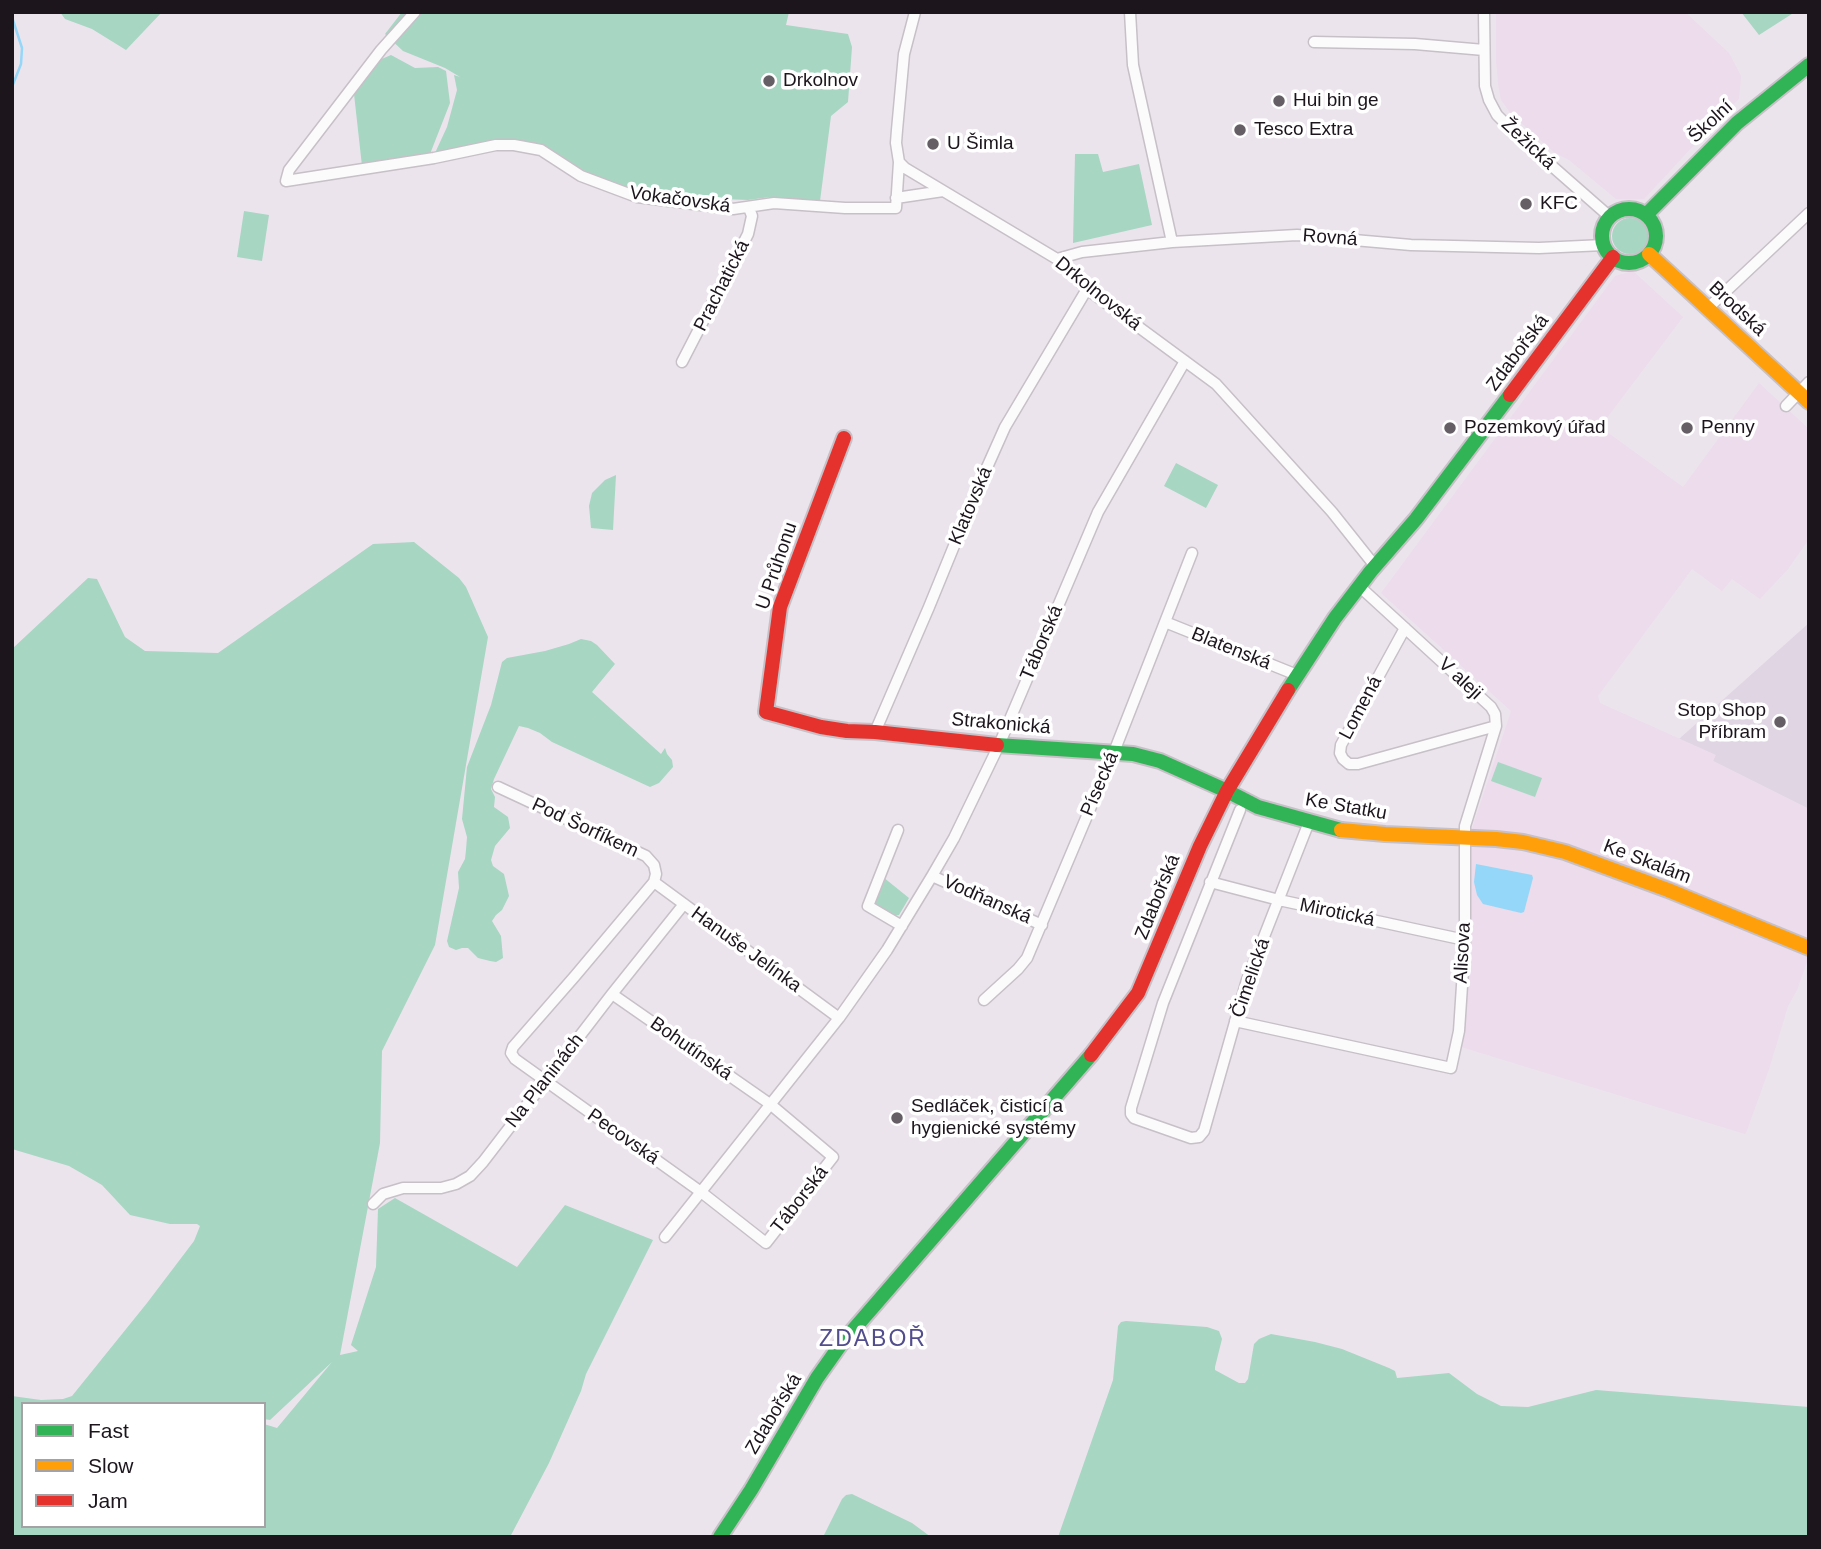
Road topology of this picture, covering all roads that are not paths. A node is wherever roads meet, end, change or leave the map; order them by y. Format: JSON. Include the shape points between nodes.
{"nodes":[{"id":1,"x":415,"y":12,"type":"edge"},
{"id":2,"x":915,"y":12,"type":"edge"},
{"id":3,"x":1130,"y":12,"type":"edge"},
{"id":4,"x":1484,"y":12,"type":"edge"},
{"id":5,"x":1314,"y":42,"type":"dead end"},
{"id":6,"x":1484,"y":50,"type":"junction"},
{"id":7,"x":1809,"y":65,"type":"edge"},
{"id":8,"x":899,"y":162,"type":"junction"},
{"id":9,"x":943,"y":191,"type":"junction"},
{"id":10,"x":896,"y":203,"type":"junction"},
{"id":11,"x":749,"y":208,"type":"junction"},
{"id":12,"x":1809,"y":213,"type":"edge"},
{"id":13,"x":1646,"y":215,"type":"junction"},
{"id":14,"x":1610,"y":217,"type":"junction"},
{"id":15,"x":1172,"y":243,"type":"junction"},
{"id":16,"x":1604,"y":245,"type":"junction"},
{"id":17,"x":1649,"y":254,"type":"junction"},
{"id":18,"x":1613,"y":257,"type":"junction"},
{"id":19,"x":1057,"y":260,"type":"junction"},
{"id":20,"x":1087,"y":289,"type":"junction"},
{"id":21,"x":1708,"y":308,"type":"junction"},
{"id":22,"x":1185,"y":361,"type":"junction"},
{"id":23,"x":682,"y":362,"type":"dead end"},
{"id":24,"x":1805,"y":392,"type":"edge"},
{"id":25,"x":1786,"y":406,"type":"dead end"},
{"id":26,"x":844,"y":438,"type":"dead end"},
{"id":27,"x":1192,"y":553,"type":"dead end"},
{"id":28,"x":1376,"y":566,"type":"junction"},
{"id":29,"x":1359,"y":586,"type":"junction"},
{"id":30,"x":1165,"y":622,"type":"junction"},
{"id":31,"x":1405,"y":628,"type":"junction"},
{"id":32,"x":1297,"y":675,"type":"junction"},
{"id":33,"x":766,"y":712,"type":"joint"},
{"id":34,"x":1496,"y":726,"type":"junction"},
{"id":35,"x":875,"y":732,"type":"junction"},
{"id":36,"x":999,"y":744,"type":"junction"},
{"id":37,"x":1114,"y":752,"type":"junction"},
{"id":38,"x":498,"y":787,"type":"dead end"},
{"id":39,"x":1227,"y":791,"type":"junction"},
{"id":40,"x":1240,"y":810,"type":"dead end"},
{"id":41,"x":1309,"y":822,"type":"junction"},
{"id":42,"x":898,"y":830,"type":"dead end"},
{"id":43,"x":1464,"y":838,"type":"junction"},
{"id":44,"x":932,"y":876,"type":"junction"},
{"id":45,"x":654,"y":882,"type":"junction"},
{"id":46,"x":1210,"y":882,"type":"junction"},
{"id":47,"x":1279,"y":900,"type":"junction"},
{"id":48,"x":684,"y":904,"type":"junction"},
{"id":49,"x":1042,"y":925,"type":"junction"},
{"id":50,"x":902,"y":926,"type":"junction"},
{"id":51,"x":1465,"y":940,"type":"junction"},
{"id":52,"x":1809,"y":948,"type":"edge"},
{"id":53,"x":612,"y":994,"type":"junction"},
{"id":54,"x":984,"y":1000,"type":"dead end"},
{"id":55,"x":839,"y":1018,"type":"junction"},
{"id":56,"x":1236,"y":1021,"type":"junction"},
{"id":57,"x":544,"y":1082,"type":"junction"},
{"id":58,"x":770,"y":1104,"type":"junction"},
{"id":59,"x":701,"y":1192,"type":"junction"},
{"id":60,"x":373,"y":1204,"type":"dead end"},
{"id":61,"x":665,"y":1237,"type":"dead end"},
{"id":62,"x":720,"y":1537,"type":"edge"}],
"edges":[{"from":1,"to":11,"type":"street","name":"Vokačovská","via":[[314,137],[286,181],[514,145],[541,149],[581,176],[637,197]]},
{"from":2,"to":8,"type":"street","via":[[904,54],[896,143]]},
{"from":3,"to":15,"type":"street","via":[[1133,65]]},
{"from":4,"to":6,"type":"street","name":"Žežická"},
{"from":5,"to":6,"type":"street"},
{"from":6,"to":14,"type":"street","name":"Žežická","via":[[1485,86],[1497,115]]},
{"from":7,"to":13,"type":"street","name":"Školní","via":[[1737,123]]},
{"from":8,"to":9,"type":"street","name":"Drkolnovská"},
{"from":8,"to":10,"type":"street"},
{"from":9,"to":10,"type":"street","name":"Vokačovská"},
{"from":9,"to":19,"type":"street","name":"Drkolnovská"},
{"from":10,"to":11,"type":"street","name":"Vokačovská","via":[[845,208],[774,203]]},
{"from":11,"to":23,"type":"street","name":"Prachatická","via":[[748,234]]},
{"from":12,"to":21,"type":"street"},
{"from":13,"to":14,"type":"street","via":[[1625,210]]},
{"from":13,"to":17,"type":"street","via":[[1656,237]]},
{"from":14,"to":16,"type":"street","via":[[1604,228]]},
{"from":15,"to":16,"type":"street","name":"Rovná","via":[[1297,235],[1411,245]]},
{"from":15,"to":19,"type":"street","name":"Rovná","via":[[1082,252]]},
{"from":16,"to":18,"type":"street"},
{"from":17,"to":18,"type":"street","via":[[1633,263]]},
{"from":17,"to":21,"type":"street","name":"Brodská"},
{"from":18,"to":28,"type":"street","name":"Zdabořská"},
{"from":19,"to":20,"type":"street","name":"Drkolnovská"},
{"from":20,"to":22,"type":"street","name":"Drkolnovská"},
{"from":20,"to":35,"type":"street","name":"Klatovská","via":[[1005,427]]},
{"from":21,"to":24,"type":"street","name":"Brodská"},
{"from":22,"to":28,"type":"street","name":"Drkolnovská","via":[[1216,384]]},
{"from":22,"to":36,"type":"street","name":"Táborská","via":[[1098,512]]},
{"from":24,"to":25,"type":"street","name":"Brodská"},
{"from":26,"to":33,"type":"street","name":"U Průhonu","via":[[780,607]]},
{"from":27,"to":30,"type":"street","name":"Písecká"},
{"from":28,"to":29,"type":"street","name":"Zdabořská"},
{"from":29,"to":31,"type":"street","name":"V aleji"},
{"from":29,"to":32,"type":"street","name":"Zdabořská"},
{"from":30,"to":32,"type":"street","name":"Blatenská"},
{"from":30,"to":37,"type":"street","name":"Písecká"},
{"from":31,"to":34,"type":"street","name":"V aleji","via":[[1491,707]]},
{"from":31,"to":34,"type":"street","name":"Lomená","via":[[1341,744],[1343,759],[1358,764]]},
{"from":32,"to":39,"type":"street","name":"Zdabořská"},
{"from":33,"to":35,"type":"street","name":"Strakonická","via":[[821,727]]},
{"from":34,"to":43,"type":"street"},
{"from":35,"to":36,"type":"street","name":"Strakonická"},
{"from":36,"to":37,"type":"street","name":"Strakonická"},
{"from":36,"to":44,"type":"street","name":"Táborská"},
{"from":37,"to":39,"type":"street","name":"Strakonická","via":[[1160,761]]},
{"from":37,"to":49,"type":"street","name":"Písecká"},
{"from":38,"to":45,"type":"street","name":"Pod Šorfíkem","via":[[646,856],[654,865]]},
{"from":39,"to":41,"type":"street","name":"Ke Statku","via":[[1258,807]]},
{"from":39,"to":62,"type":"street","name":"Zdabořská","via":[[1138,993],[1105,1038],[841,1345]]},
{"from":40,"to":46,"type":"street"},
{"from":41,"to":43,"type":"street","name":"Ke Statku","via":[[1342,830]]},
{"from":41,"to":47,"type":"street","name":"Čimelická"},
{"from":42,"to":50,"type":"street","via":[[868,906]]},
{"from":43,"to":51,"type":"street","name":"Alisova"},
{"from":43,"to":52,"type":"street","name":"Ke Skalám","via":[[1523,842],[1565,852]]},
{"from":44,"to":49,"type":"street","name":"Vodňanská"},
{"from":44,"to":50,"type":"street","name":"Táborská"},
{"from":45,"to":48,"type":"street","name":"Hanuše Jelínka"},
{"from":45,"to":57,"type":"street","name":"Pecovská","via":[[513,1046],[515,1059]]},
{"from":46,"to":47,"type":"street","name":"Mirotická"},
{"from":46,"to":56,"type":"street","name":"Čimelická","via":[[1163,1003],[1131,1108],[1134,1118],[1199,1137]]},
{"from":47,"to":51,"type":"street","name":"Mirotická"},
{"from":47,"to":56,"type":"street","name":"Čimelická"},
{"from":48,"to":53,"type":"street","name":"Na Planinách"},
{"from":48,"to":55,"type":"street","name":"Hanuše Jelínka"},
{"from":49,"to":54,"type":"street","name":"Písecká","via":[[1027,958]]},
{"from":50,"to":55,"type":"street","name":"Táborská"},
{"from":51,"to":56,"type":"street","name":"Alisova","via":[[1459,1031],[1451,1068]]},
{"from":53,"to":57,"type":"street","name":"Na Planinách"},
{"from":53,"to":58,"type":"street","name":"Bohutínská"},
{"from":55,"to":58,"type":"street","name":"Táborská"},
{"from":57,"to":59,"type":"street","name":"Pecovská"},
{"from":57,"to":60,"type":"street","name":"Na Planinách","via":[[470,1176],[441,1188],[403,1188],[383,1194]]},
{"from":58,"to":59,"type":"street","name":"Táborská"},
{"from":58,"to":59,"type":"street","name":"Táborská","via":[[833,1157],[766,1243]]},
{"from":59,"to":61,"type":"street","name":"Táborská"}]}
